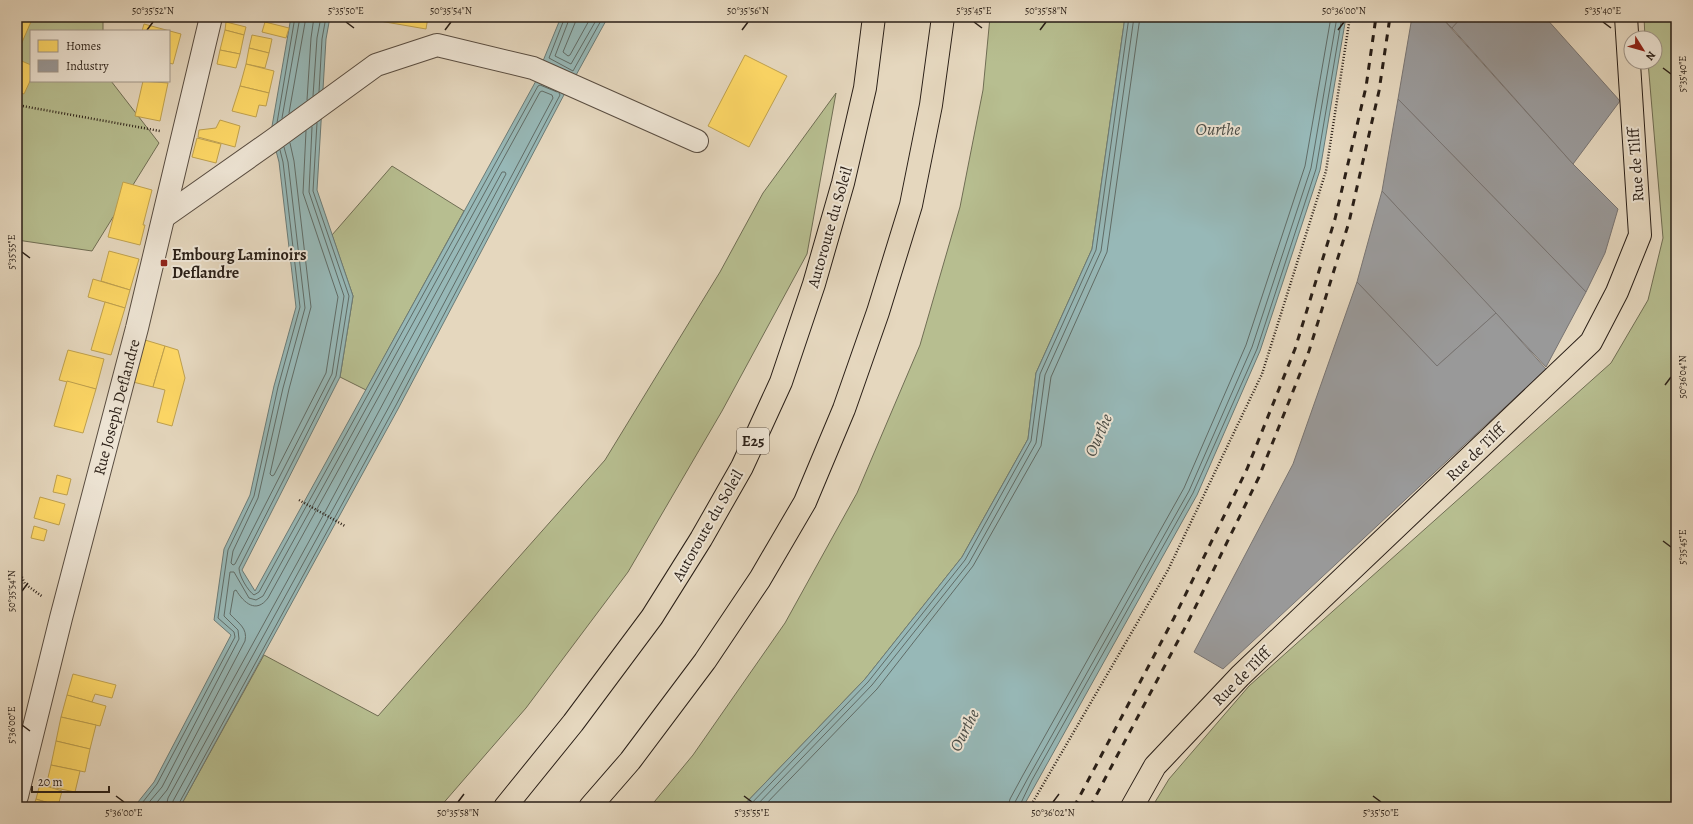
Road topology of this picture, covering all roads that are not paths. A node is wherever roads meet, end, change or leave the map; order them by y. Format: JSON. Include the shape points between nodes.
{"nodes":[{"id":1,"x":211,"y":17,"type":"edge"},
{"id":2,"x":874,"y":17,"type":"edge"},
{"id":3,"x":943,"y":17,"type":"edge"},
{"id":4,"x":1626,"y":17,"type":"edge"},
{"id":5,"x":697,"y":141,"type":"dead end"},
{"id":6,"x":165,"y":216,"type":"junction"},
{"id":7,"x":17,"y":796,"type":"edge"},
{"id":8,"x":505,"y":807,"type":"edge"},
{"id":9,"x":590,"y":807,"type":"edge"},
{"id":10,"x":1132,"y":807,"type":"edge"}],
"edges":[{"from":1,"to":6,"type":"street","name":"Rue Joseph Deflandre"},
{"from":2,"to":8,"type":"main road","name":"Autoroute du Soleil","number":"E25","via":[[865,88],[843,183],[814,284],[781,382],[742,467],[701,540],[652,617],[573,723]]},
{"from":3,"to":9,"type":"main road","via":[[931,105],[911,205],[847,402],[805,502],[760,579],[705,661],[630,760]]},
{"from":4,"to":10,"type":"main road","name":"Rue de Tilff","via":[[1640,235],[1617,292],[1591,342],[1240,676],[1155,766]]},
{"from":5,"to":6,"type":"street","via":[[533,68],[437,45],[376,65]]},
{"from":6,"to":7,"type":"street","name":"Rue Joseph Deflandre"}]}
